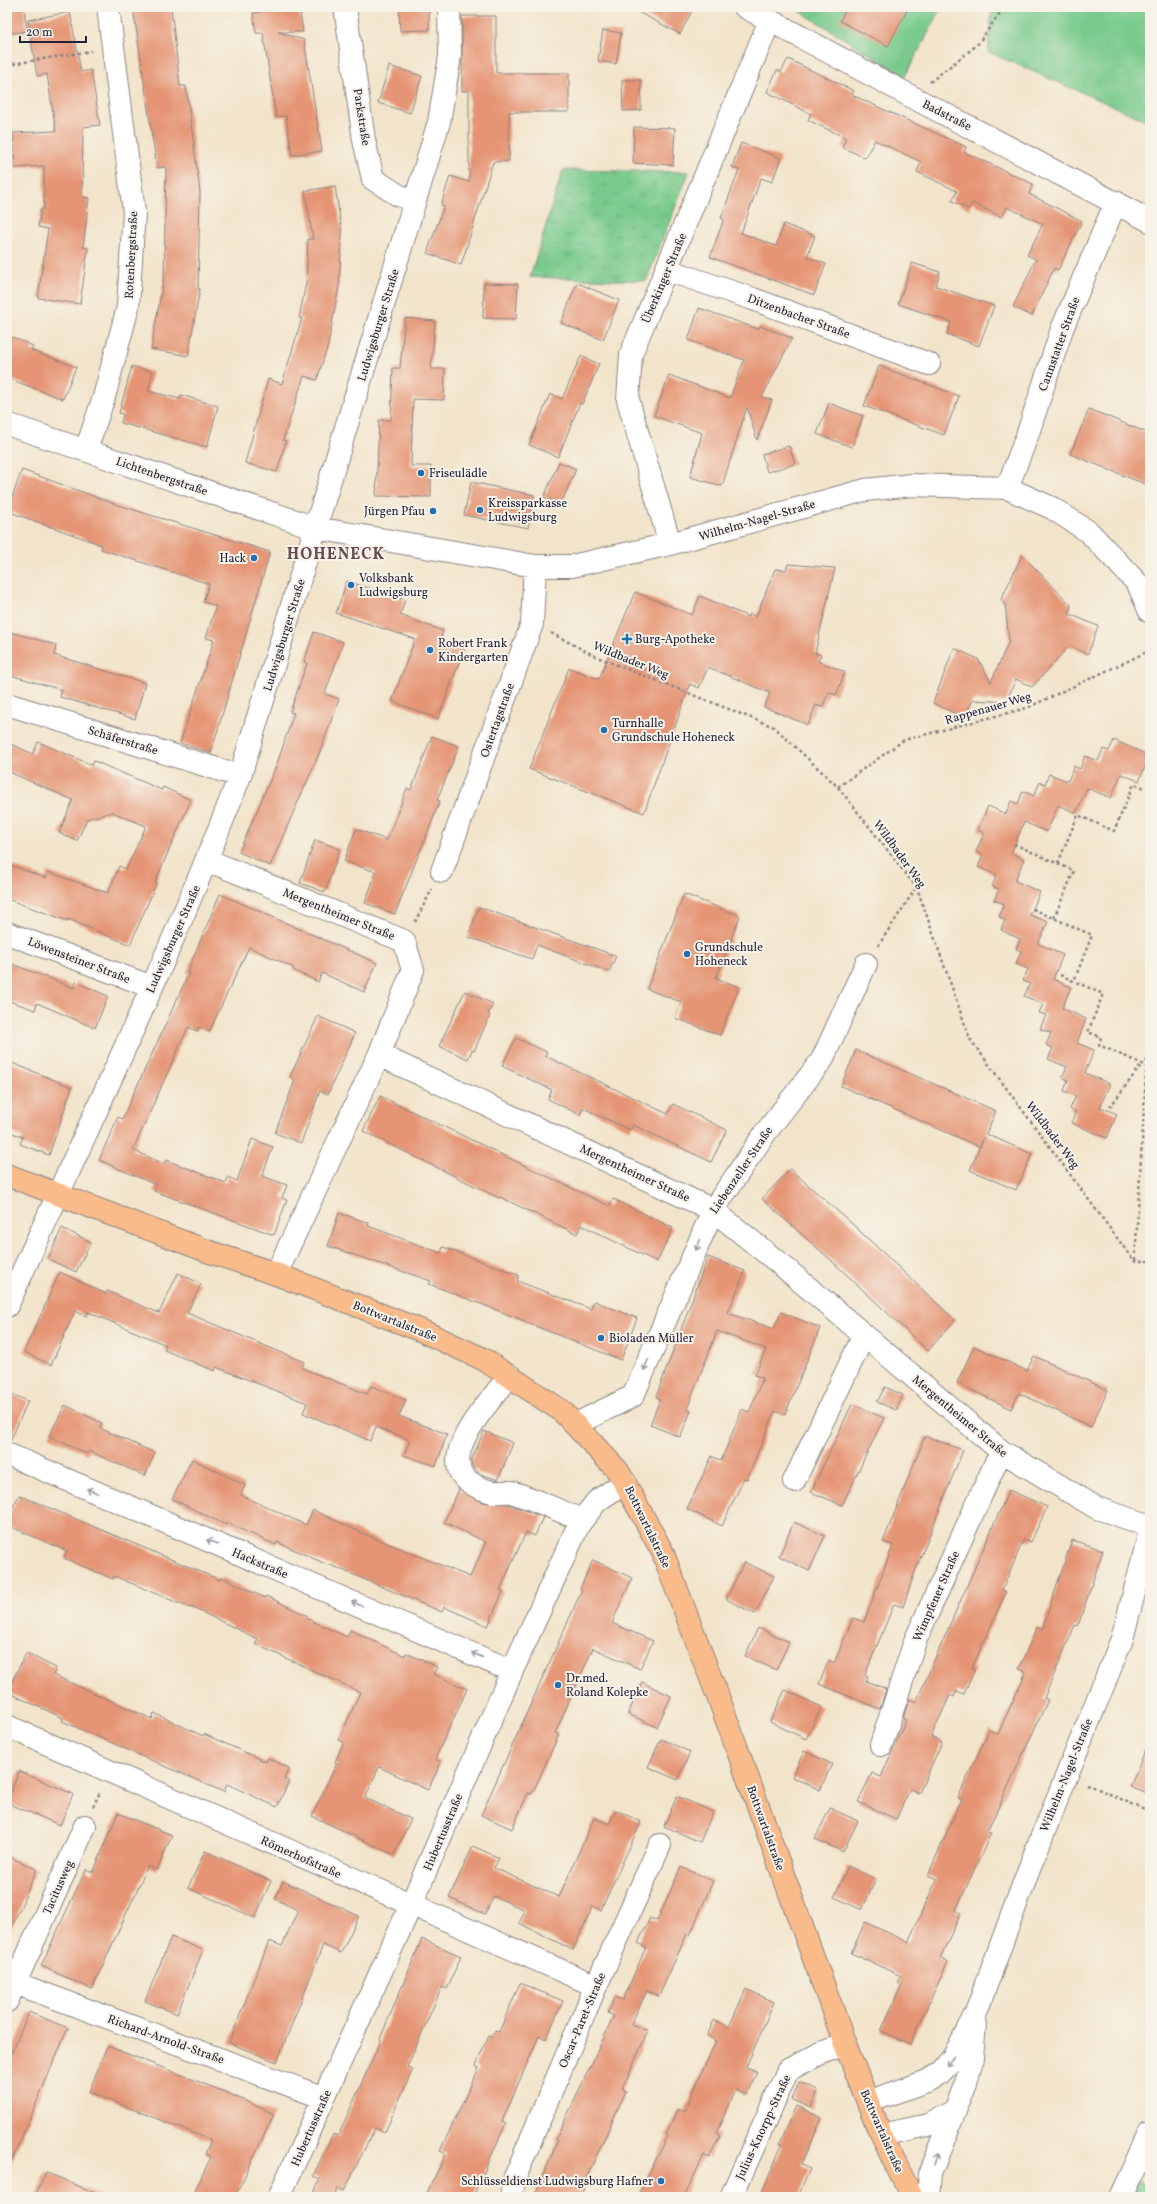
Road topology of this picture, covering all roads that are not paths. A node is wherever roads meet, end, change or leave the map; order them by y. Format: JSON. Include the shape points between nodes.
{"nodes":[{"id":1,"x":108,"y":7,"type":"edge"},
{"id":2,"x":346,"y":7,"type":"edge"},
{"id":3,"x":449,"y":7,"type":"edge"},
{"id":4,"x":745,"y":7,"type":"edge"},
{"id":5,"x":770,"y":20,"type":"junction"},
{"id":6,"x":415,"y":201,"type":"junction"},
{"id":7,"x":1116,"y":202,"type":"junction"},
{"id":8,"x":1150,"y":221,"type":"edge"},
{"id":9,"x":668,"y":270,"type":"junction"},
{"id":10,"x":929,"y":364,"type":"dead end"},
{"id":11,"x":7,"y":424,"type":"edge"},
{"id":12,"x":86,"y":450,"type":"junction"},
{"id":13,"x":1007,"y":488,"type":"junction"},
{"id":14,"x":316,"y":528,"type":"junction"},
{"id":15,"x":670,"y":544,"type":"junction"},
{"id":16,"x":535,"y":566,"type":"junction"},
{"id":17,"x":1150,"y":612,"type":"edge"},
{"id":18,"x":7,"y":704,"type":"edge"},
{"id":19,"x":240,"y":776,"type":"junction"},
{"id":20,"x":207,"y":860,"type":"junction"},
{"id":21,"x":442,"y":871,"type":"road end"},
{"id":22,"x":7,"y":933,"type":"edge"},
{"id":23,"x":866,"y":964,"type":"road end"},
{"id":24,"x":152,"y":987,"type":"junction"},
{"id":25,"x":379,"y":1055,"type":"junction"},
{"id":26,"x":7,"y":1175,"type":"edge"},
{"id":27,"x":58,"y":1194,"type":"junction"},
{"id":28,"x":713,"y":1210,"type":"junction"},
{"id":29,"x":276,"y":1274,"type":"junction"},
{"id":30,"x":7,"y":1306,"type":"edge"},
{"id":31,"x":864,"y":1335,"type":"junction"},
{"id":32,"x":510,"y":1376,"type":"junction"},
{"id":33,"x":576,"y":1424,"type":"junction"},
{"id":34,"x":1001,"y":1451,"type":"junction"},
{"id":35,"x":7,"y":1454,"type":"edge"},
{"id":36,"x":794,"y":1481,"type":"dead end"},
{"id":37,"x":625,"y":1482,"type":"junction"},
{"id":38,"x":582,"y":1520,"type":"junction"},
{"id":39,"x":1150,"y":1526,"type":"edge"},
{"id":40,"x":1150,"y":1532,"type":"edge"},
{"id":41,"x":512,"y":1671,"type":"junction"},
{"id":42,"x":7,"y":1726,"type":"edge"},
{"id":43,"x":881,"y":1745,"type":"dead end"},
{"id":44,"x":85,"y":1826,"type":"road end"},
{"id":45,"x":660,"y":1845,"type":"dead end"},
{"id":46,"x":411,"y":1905,"type":"junction"},
{"id":47,"x":596,"y":1986,"type":"junction"},
{"id":48,"x":10,"y":1988,"type":"edge"},
{"id":49,"x":975,"y":2015,"type":"junction"},
{"id":50,"x":845,"y":2044,"type":"junction"},
{"id":51,"x":324,"y":2098,"type":"junction"},
{"id":52,"x":868,"y":2102,"type":"junction"},
{"id":53,"x":954,"y":2111,"type":"junction"},
{"id":54,"x":881,"y":2134,"type":"junction"},
{"id":55,"x":1150,"y":2134,"type":"edge"},
{"id":56,"x":279,"y":2197,"type":"edge"},
{"id":57,"x":512,"y":2197,"type":"edge"},
{"id":58,"x":731,"y":2197,"type":"edge"},
{"id":59,"x":912,"y":2197,"type":"edge"},
{"id":60,"x":928,"y":2197,"type":"edge"},
{"id":61,"x":1121,"y":2197,"type":"edge"}],
"edges":[{"from":1,"to":12,"type":"street","name":"Rotenbergstraße","via":[[134,212],[128,307],[104,398]]},
{"from":2,"to":6,"type":"street","name":"Parkstraße","via":[[364,140],[373,179],[398,195]]},
{"from":3,"to":6,"type":"street","name":"Ludwigsburger Straße","via":[[450,56],[443,100],[439,122]]},
{"from":4,"to":5,"type":"street","name":"Badstraße"},
{"from":5,"to":7,"type":"street","name":"Badstraße"},
{"from":5,"to":9,"type":"street","name":"Überkinger Straße"},
{"from":6,"to":14,"type":"street","name":"Ludwigsburger Straße"},
{"from":7,"to":8,"type":"street","name":"Badstraße"},
{"from":7,"to":13,"type":"street","name":"Cannstatter Straße","via":[[1062,329]]},
{"from":9,"to":10,"type":"street","name":"Ditzenbacher Straße","via":[[753,298]]},
{"from":9,"to":15,"type":"street","name":"Überkinger Straße","via":[[631,354],[628,400]]},
{"from":11,"to":12,"type":"street","name":"Lichtenbergstraße"},
{"from":12,"to":14,"type":"street","name":"Lichtenbergstraße"},
{"from":13,"to":15,"type":"street","name":"Wilhelm-Nagel-Straße","via":[[912,485],[865,490]]},
{"from":13,"to":17,"type":"street","name":"Wilhelm-Nagel-Straße","via":[[1052,508],[1089,532],[1138,584]]},
{"from":14,"to":16,"type":"street","name":"Wilhelm-Nagel-Straße"},
{"from":14,"to":19,"type":"street","name":"Ludwigsburger Straße"},
{"from":15,"to":16,"type":"street","name":"Wilhelm-Nagel-Straße","via":[[572,566]]},
{"from":16,"to":21,"type":"street","name":"Ostertagstraße","via":[[532,624]]},
{"from":18,"to":19,"type":"street","name":"Schäferstraße"},
{"from":19,"to":20,"type":"street","name":"Ludwigsburger Straße"},
{"from":20,"to":24,"type":"street","name":"Ludwigsburger Straße"},
{"from":20,"to":25,"type":"street","name":"Mergentheimer Straße","via":[[404,941],[413,970]]},
{"from":22,"to":24,"type":"street","name":"Löwensteiner Straße"},
{"from":23,"to":28,"type":"street","name":"Liebenzeller Straße","via":[[822,1060],[766,1132]]},
{"from":24,"to":27,"type":"street","name":"Ludwigsburger Straße"},
{"from":25,"to":28,"type":"street","name":"Mergentheimer Straße"},
{"from":25,"to":29,"type":"street","name":"Mergentheimer Straße"},
{"from":26,"to":27,"type":"main road","name":"Bottwartalstraße"},
{"from":27,"to":29,"type":"main road","name":"Bottwartalstraße","via":[[207,1251]]},
{"from":27,"to":30,"type":"street","name":"Ludwigsburger Straße"},
{"from":28,"to":31,"type":"street","name":"Mergentheimer Straße"},
{"from":28,"to":33,"type":"street","name":"Liebenzeller Straße","one_way":true,"via":[[633,1396]]},
{"from":29,"to":32,"type":"main road","name":"Bottwartalstraße","via":[[420,1330],[483,1359]]},
{"from":31,"to":34,"type":"street","name":"Mergentheimer Straße"},
{"from":31,"to":36,"type":"street"},
{"from":32,"to":33,"type":"main road","name":"Bottwartalstraße","via":[[562,1411]]},
{"from":32,"to":38,"type":"street","via":[[471,1426],[461,1446],[458,1467],[461,1475],[469,1482],[492,1492],[512,1492]]},
{"from":33,"to":37,"type":"main road","name":"Bottwartalstraße"},
{"from":34,"to":39,"type":"street","name":"Mergentheimer Straße","via":[[1097,1508]]},
{"from":34,"to":43,"type":"street","name":"Wimpfener Straße","via":[[915,1641]]},
{"from":41,"to":35,"type":"street","name":"Hackstraße","one_way":true},
{"from":37,"to":38,"type":"street","name":"Hubertusstraße","via":[[597,1500]]},
{"from":37,"to":50,"type":"main road","name":"Bottwartalstraße","via":[[662,1551]]},
{"from":38,"to":41,"type":"street","name":"Hubertusstraße"},
{"from":40,"to":49,"type":"street","name":"Wilhelm-Nagel-Straße","via":[[1122,1639],[1066,1775]]},
{"from":41,"to":46,"type":"street","name":"Hubertusstraße"},
{"from":42,"to":46,"type":"street","name":"Römerhofstraße"},
{"from":44,"to":48,"type":"street","name":"Tacitusweg"},
{"from":45,"to":47,"type":"street","name":"Oscar-Paret-Straße"},
{"from":46,"to":47,"type":"street","name":"Römerhofstraße"},
{"from":46,"to":51,"type":"street","name":"Hubertusstraße"},
{"from":47,"to":57,"type":"street","name":"Oscar-Paret-Straße","via":[[516,2177]]},
{"from":48,"to":51,"type":"street","name":"Richard-Arnold-Straße"},
{"from":49,"to":52,"type":"street","name":"Wilhelm-Nagel-Straße","one_way":true,"via":[[953,2058],[941,2073],[927,2081]]},
{"from":49,"to":53,"type":"street","name":"Wilhelm-Nagel-Straße","via":[[972,2058],[966,2083]]},
{"from":50,"to":52,"type":"main road","name":"Bottwartalstraße"},
{"from":50,"to":58,"type":"street","name":"Julius-Knorpp-Straße","via":[[788,2070]]},
{"from":51,"to":56,"type":"street","name":"Hubertusstraße"},
{"from":52,"to":54,"type":"main road","name":"Bottwartalstraße"},
{"from":53,"to":54,"type":"street","via":[[928,2125]]},
{"from":60,"to":53,"type":"street","name":"Wilhelm-Nagel-Straße","one_way":true,"via":[[930,2174]]},
{"from":54,"to":59,"type":"main road","name":"Bottwartalstraße"},
{"from":55,"to":61,"type":"street"}]}
